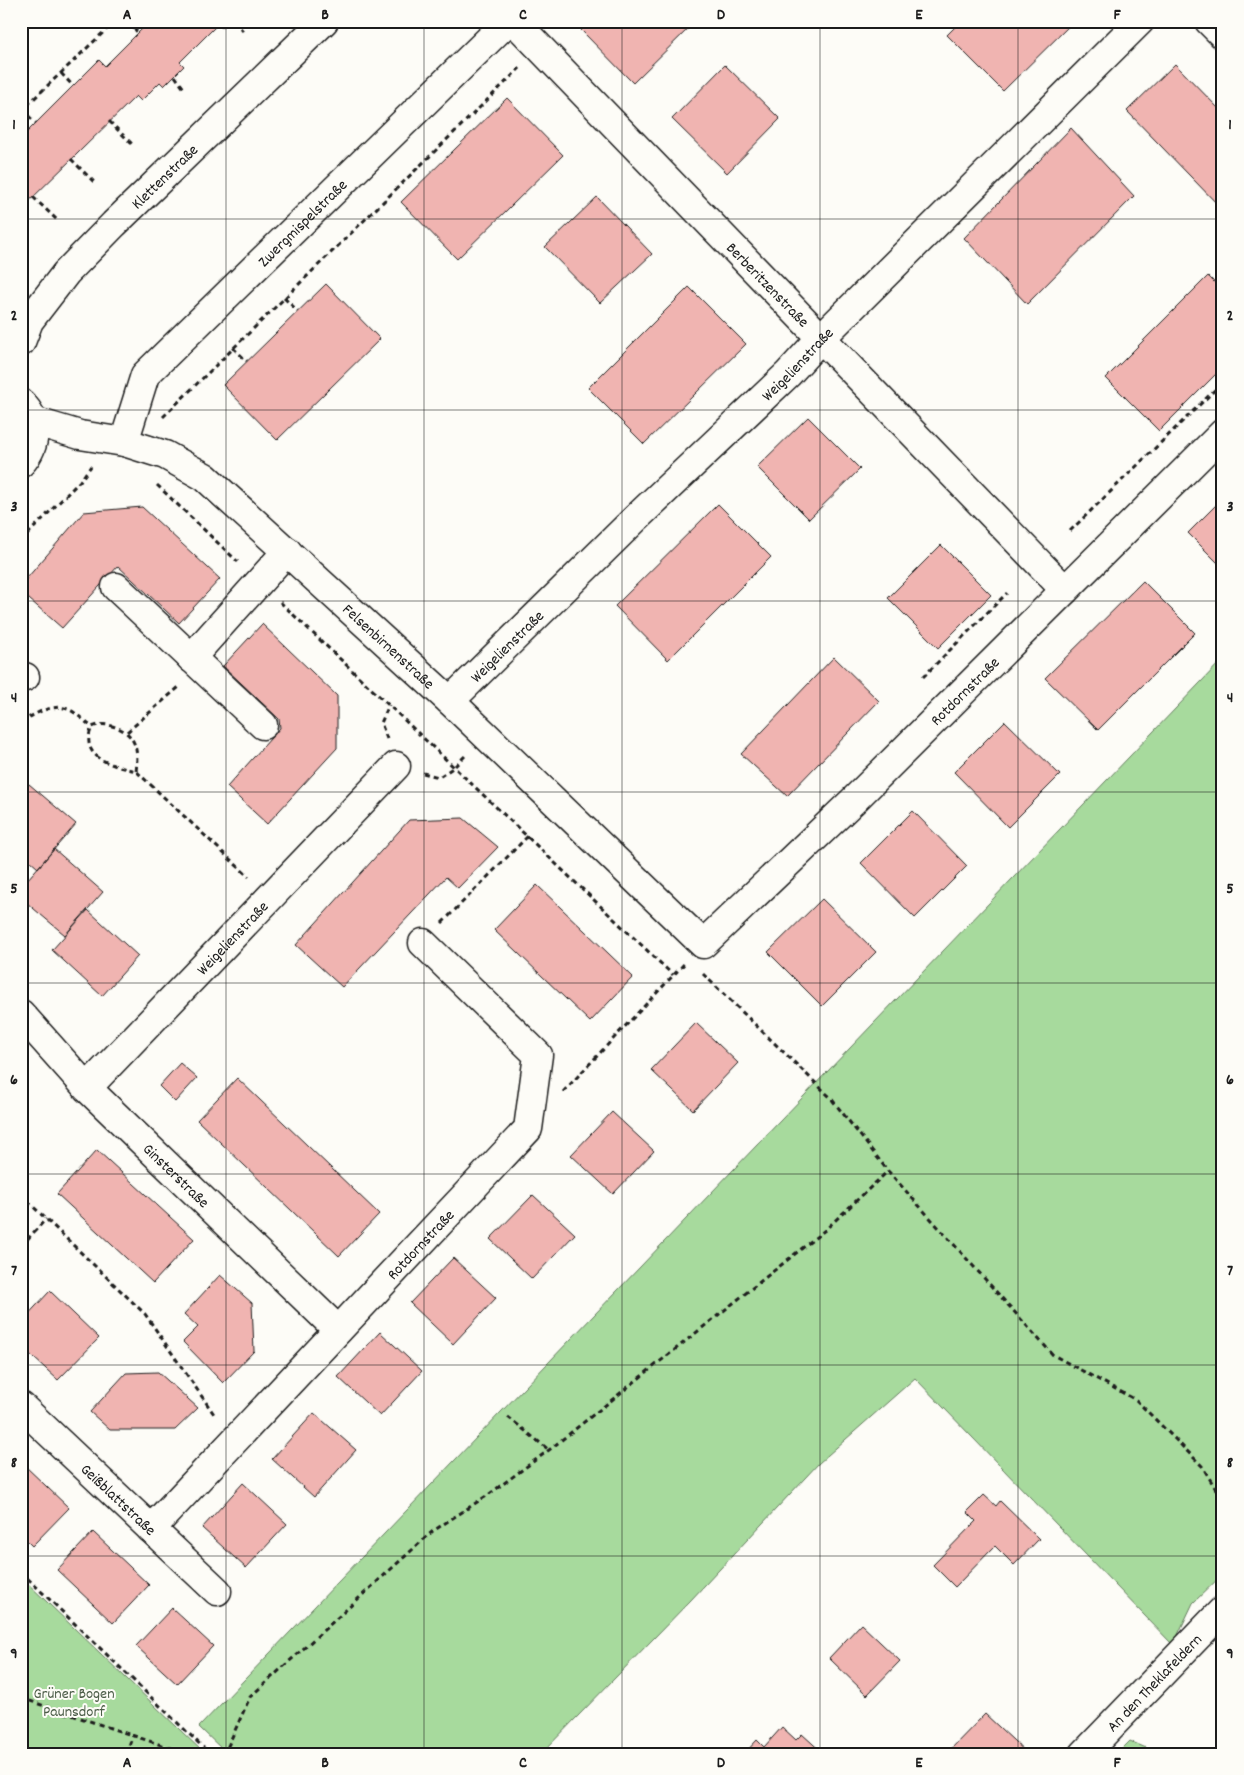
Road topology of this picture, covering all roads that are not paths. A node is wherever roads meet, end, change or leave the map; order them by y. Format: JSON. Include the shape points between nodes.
{"nodes":[{"id":1,"x":324,"y":21,"type":"edge"},
{"id":2,"x":508,"y":21,"type":"edge"},
{"id":3,"x":514,"y":21,"type":"edge"},
{"id":4,"x":1140,"y":21,"type":"edge"},
{"id":5,"x":1209,"y":21,"type":"edge"},
{"id":6,"x":1223,"y":35,"type":"edge"},
{"id":7,"x":820,"y":339,"type":"junction"},
{"id":8,"x":21,"y":342,"type":"edge"},
{"id":9,"x":27,"y":412,"type":"edge"},
{"id":10,"x":1223,"y":433,"type":"edge"},
{"id":11,"x":125,"y":443,"type":"junction"},
{"id":12,"x":21,"y":463,"type":"edge"},
{"id":13,"x":287,"y":552,"type":"junction"},
{"id":14,"x":116,"y":587,"type":"dead end"},
{"id":15,"x":1065,"y":590,"type":"junction"},
{"id":16,"x":197,"y":663,"type":"junction"},
{"id":17,"x":450,"y":701,"type":"junction"},
{"id":18,"x":263,"y":725,"type":"dead end"},
{"id":19,"x":396,"y":766,"type":"dead end"},
{"id":20,"x":423,"y":943,"type":"road end"},
{"id":21,"x":696,"y":952,"type":"joint"},
{"id":22,"x":21,"y":1014,"type":"edge"},
{"id":23,"x":87,"y":1088,"type":"junction"},
{"id":24,"x":338,"y":1330,"type":"junction"},
{"id":25,"x":21,"y":1406,"type":"edge"},
{"id":26,"x":151,"y":1529,"type":"junction"},
{"id":27,"x":217,"y":1591,"type":"dead end"},
{"id":28,"x":1223,"y":1610,"type":"edge"},
{"id":29,"x":1084,"y":1754,"type":"edge"}],
"edges":[{"from":1,"to":8,"type":"street","name":"Klettenstraße","via":[[66,273],[29,321]]},
{"from":2,"to":11,"type":"street","name":"Zwergmispelstraße","via":[[145,375]]},
{"from":3,"to":7,"type":"street","name":"Berberitzenstraße"},
{"from":4,"to":7,"type":"street","name":"Weigelienstraße"},
{"from":5,"to":6,"type":"street"},
{"from":7,"to":15,"type":"street","name":"Berberitzenstraße"},
{"from":7,"to":17,"type":"street","name":"Weigelienstraße","via":[[788,374]]},
{"from":9,"to":11,"type":"street","name":"Felsenbirnenstraße","via":[[80,435]]},
{"from":9,"to":12,"type":"street","via":[[34,433],[32,446]]},
{"from":10,"to":15,"type":"street","name":"Rotdornstraße"},
{"from":11,"to":13,"type":"street","name":"Felsenbirnenstraße","via":[[166,455],[205,476]]},
{"from":13,"to":16,"type":"street","via":[[259,582]]},
{"from":13,"to":17,"type":"street","name":"Felsenbirnenstraße"},
{"from":14,"to":16,"type":"street"},
{"from":15,"to":21,"type":"street","name":"Rotdornstraße"},
{"from":16,"to":18,"type":"street"},
{"from":17,"to":21,"type":"street","name":"Felsenbirnenstraße"},
{"from":19,"to":23,"type":"street","name":"Weigelienstraße"},
{"from":20,"to":24,"type":"street","name":"Rotdornstraße","via":[[538,1055],[528,1129]]},
{"from":22,"to":23,"type":"street","name":"Ginsterstraße"},
{"from":23,"to":24,"type":"street","name":"Ginsterstraße"},
{"from":24,"to":26,"type":"street","name":"Rotdornstraße"},
{"from":25,"to":26,"type":"street","name":"Geißblattstraße"},
{"from":26,"to":27,"type":"street","name":"Geißblattstraße"},
{"from":28,"to":29,"type":"street","name":"An den Theklafeldern"}]}
